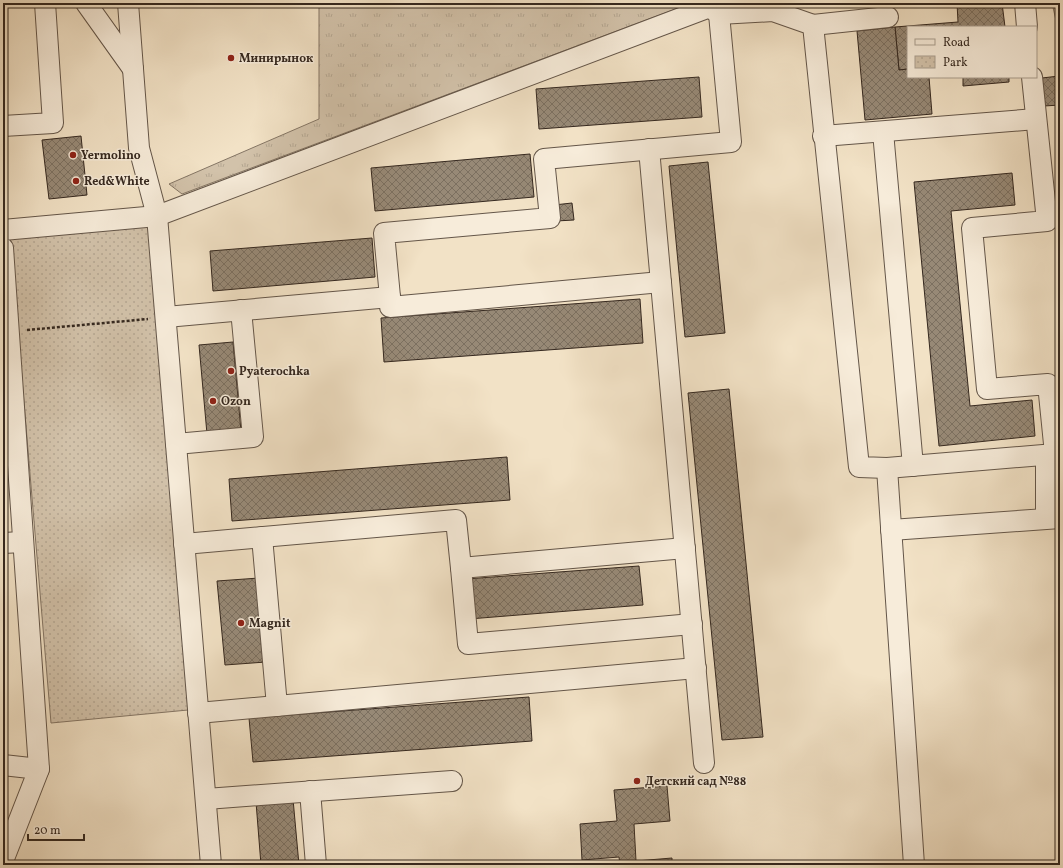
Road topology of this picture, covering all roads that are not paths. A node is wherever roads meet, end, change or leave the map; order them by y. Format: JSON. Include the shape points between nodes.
{"nodes":[{"id":1,"x":46,"y":3,"type":"edge"},
{"id":2,"x":86,"y":3,"type":"edge"},
{"id":3,"x":128,"y":3,"type":"edge"},
{"id":4,"x":1025,"y":3,"type":"edge"},
{"id":5,"x":712,"y":7,"type":"edge"},
{"id":6,"x":888,"y":17,"type":"dead end"},
{"id":7,"x":812,"y":26,"type":"junction"},
{"id":8,"x":1027,"y":26,"type":"edge"},
{"id":9,"x":133,"y":69,"type":"junction"},
{"id":10,"x":1032,"y":78,"type":"edge"},
{"id":11,"x":1036,"y":119,"type":"junction"},
{"id":12,"x":3,"y":126,"type":"edge"},
{"id":13,"x":883,"y":132,"type":"junction"},
{"id":14,"x":824,"y":136,"type":"junction"},
{"id":15,"x":649,"y":149,"type":"junction"},
{"id":16,"x":157,"y":216,"type":"junction"},
{"id":17,"x":3,"y":230,"type":"edge"},
{"id":18,"x":3,"y":248,"type":"edge"},
{"id":19,"x":661,"y":282,"type":"junction"},
{"id":20,"x":390,"y":297,"type":"junction"},
{"id":21,"x":241,"y":310,"type":"junction"},
{"id":22,"x":166,"y":317,"type":"junction"},
{"id":23,"x":6,"y":332,"type":"edge"},
{"id":24,"x":176,"y":444,"type":"junction"},
{"id":25,"x":1046,"y":455,"type":"junction"},
{"id":26,"x":913,"y":466,"type":"junction"},
{"id":27,"x":887,"y":468,"type":"junction"},
{"id":28,"x":1053,"y":518,"type":"edge"},
{"id":29,"x":891,"y":530,"type":"junction"},
{"id":30,"x":262,"y":537,"type":"junction"},
{"id":31,"x":23,"y":542,"type":"junction"},
{"id":32,"x":3,"y":543,"type":"edge"},
{"id":33,"x":184,"y":544,"type":"junction"},
{"id":34,"x":685,"y":548,"type":"junction"},
{"id":35,"x":461,"y":568,"type":"junction"},
{"id":36,"x":692,"y":624,"type":"junction"},
{"id":37,"x":696,"y":668,"type":"junction"},
{"id":38,"x":277,"y":706,"type":"junction"},
{"id":39,"x":198,"y":713,"type":"junction"},
{"id":40,"x":704,"y":763,"type":"dead end"},
{"id":41,"x":3,"y":765,"type":"edge"},
{"id":42,"x":38,"y":769,"type":"junction"},
{"id":43,"x":452,"y":781,"type":"dead end"},
{"id":44,"x":310,"y":791,"type":"junction"},
{"id":45,"x":206,"y":799,"type":"junction"},
{"id":46,"x":3,"y":860,"type":"edge"},
{"id":47,"x":211,"y":865,"type":"edge"},
{"id":48,"x":316,"y":865,"type":"edge"},
{"id":49,"x":914,"y":865,"type":"edge"}],
"edges":[{"from":1,"to":12,"type":"street","via":[[53,123]]},
{"from":2,"to":9,"type":"street"},
{"from":3,"to":9,"type":"street"},
{"from":4,"to":8,"type":"street"},
{"from":5,"to":7,"type":"street","via":[[773,11]]},
{"from":5,"to":15,"type":"street","via":[[731,142]]},
{"from":5,"to":16,"type":"street"},
{"from":6,"to":7,"type":"street"},
{"from":7,"to":14,"type":"street"},
{"from":9,"to":16,"type":"street","via":[[139,148]]},
{"from":10,"to":11,"type":"street"},
{"from":11,"to":13,"type":"street"},
{"from":11,"to":25,"type":"street","via":[[1047,221],[972,228],[987,389],[1048,384],[1055,454]]},
{"from":13,"to":14,"type":"street"},
{"from":13,"to":26,"type":"street"},
{"from":14,"to":27,"type":"street","via":[[859,467]]},
{"from":15,"to":19,"type":"street"},
{"from":15,"to":20,"type":"street","via":[[544,159],[550,218],[384,233]]},
{"from":16,"to":17,"type":"street"},
{"from":16,"to":22,"type":"street"},
{"from":18,"to":23,"type":"street"},
{"from":19,"to":20,"type":"street","via":[[390,307]]},
{"from":19,"to":34,"type":"street"},
{"from":20,"to":21,"type":"street"},
{"from":21,"to":22,"type":"street"},
{"from":21,"to":24,"type":"street","via":[[253,437]]},
{"from":22,"to":24,"type":"street"},
{"from":23,"to":31,"type":"street"},
{"from":24,"to":33,"type":"street"},
{"from":25,"to":26,"type":"street"},
{"from":25,"to":28,"type":"street"},
{"from":26,"to":27,"type":"street"},
{"from":27,"to":29,"type":"street"},
{"from":28,"to":29,"type":"street"},
{"from":29,"to":49,"type":"street"},
{"from":30,"to":33,"type":"street"},
{"from":30,"to":35,"type":"street","via":[[456,520]]},
{"from":30,"to":38,"type":"street"},
{"from":31,"to":32,"type":"street"},
{"from":31,"to":42,"type":"street"},
{"from":33,"to":39,"type":"street"},
{"from":34,"to":35,"type":"street"},
{"from":34,"to":36,"type":"street"},
{"from":35,"to":36,"type":"street","via":[[468,644]]},
{"from":36,"to":37,"type":"street"},
{"from":37,"to":38,"type":"street"},
{"from":37,"to":40,"type":"street"},
{"from":38,"to":39,"type":"street"},
{"from":39,"to":45,"type":"street"},
{"from":41,"to":42,"type":"street"},
{"from":42,"to":46,"type":"street"},
{"from":43,"to":44,"type":"street"},
{"from":44,"to":45,"type":"street"},
{"from":44,"to":48,"type":"street"},
{"from":45,"to":47,"type":"street"}]}
